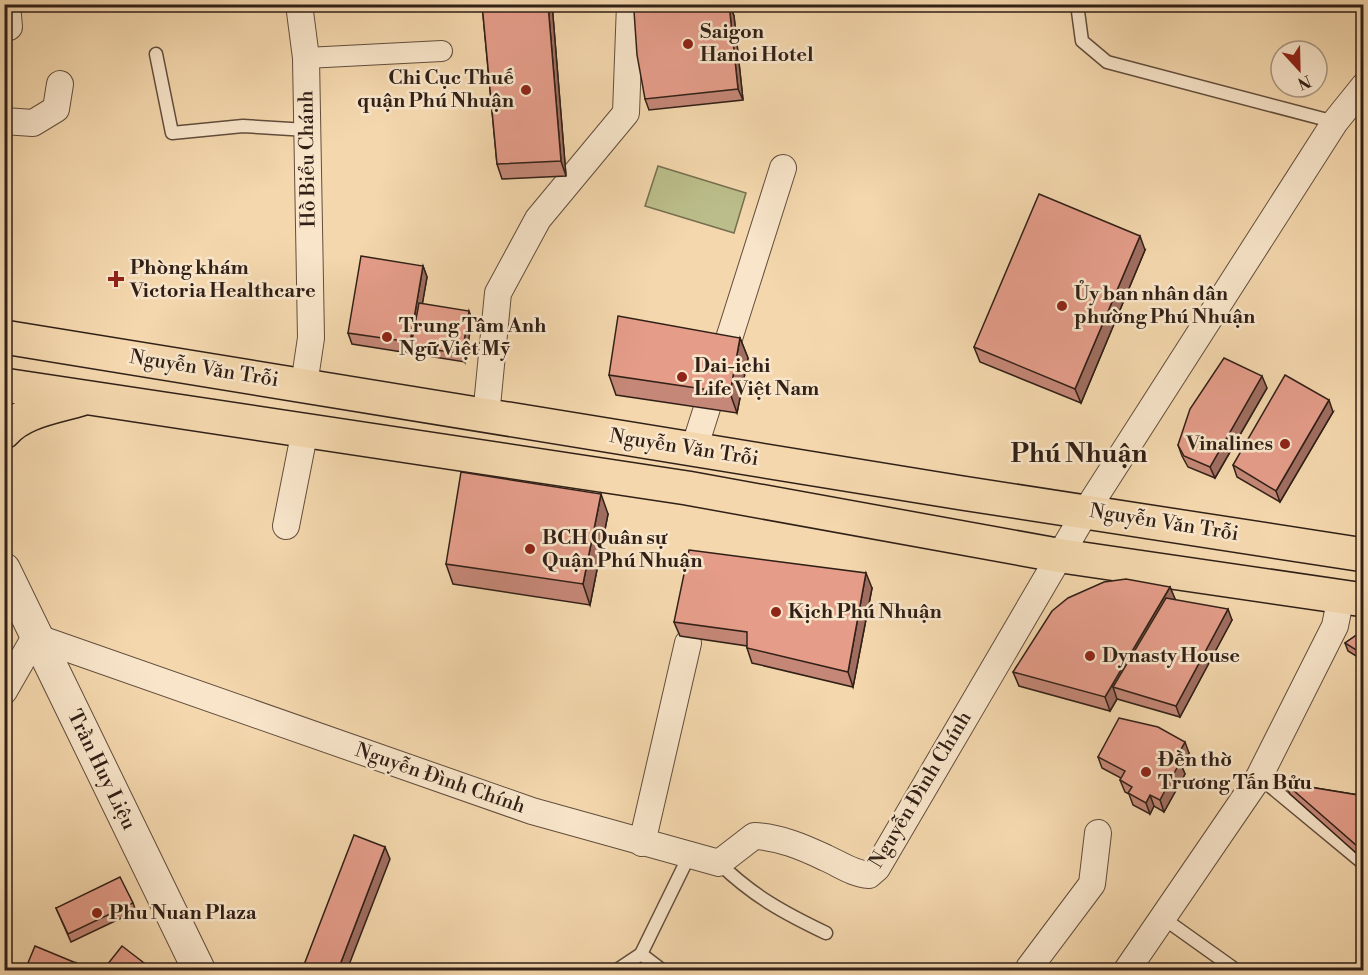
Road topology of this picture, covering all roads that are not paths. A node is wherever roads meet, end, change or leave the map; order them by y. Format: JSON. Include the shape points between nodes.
{"nodes":[{"id":1,"x":299,"y":4,"type":"edge"},
{"id":2,"x":630,"y":4,"type":"edge"},
{"id":3,"x":1077,"y":4,"type":"edge"},
{"id":4,"x":442,"y":51,"type":"dead end"},
{"id":5,"x":156,"y":54,"type":"dead end"},
{"id":6,"x":306,"y":58,"type":"junction"},
{"id":7,"x":60,"y":84,"type":"dead end"},
{"id":8,"x":1364,"y":86,"type":"edge"},
{"id":9,"x":4,"y":121,"type":"edge"},
{"id":10,"x":1335,"y":122,"type":"junction"},
{"id":11,"x":307,"y":130,"type":"junction"},
{"id":12,"x":783,"y":168,"type":"dead end"},
{"id":13,"x":4,"y":337,"type":"edge"},
{"id":14,"x":4,"y":385,"type":"edge"},
{"id":15,"x":304,"y":385,"type":"junction"},
{"id":16,"x":92,"y":396,"type":"junction"},
{"id":17,"x":486,"y":416,"type":"junction"},
{"id":18,"x":305,"y":430,"type":"junction"},
{"id":19,"x":4,"y":432,"type":"edge"},
{"id":20,"x":694,"y":449,"type":"junction"},
{"id":21,"x":687,"y":488,"type":"junction"},
{"id":22,"x":1086,"y":511,"type":"junction"},
{"id":23,"x":286,"y":526,"type":"dead end"},
{"id":24,"x":1360,"y":549,"type":"edge"},
{"id":25,"x":1062,"y":556,"type":"junction"},
{"id":26,"x":4,"y":569,"type":"edge"},
{"id":27,"x":1352,"y":598,"type":"edge"},
{"id":28,"x":35,"y":637,"type":"junction"},
{"id":29,"x":688,"y":643,"type":"edge"},
{"id":30,"x":4,"y":691,"type":"edge"},
{"id":31,"x":1259,"y":777,"type":"junction"},
{"id":32,"x":1098,"y":833,"type":"dead end"},
{"id":33,"x":642,"y":843,"type":"junction"},
{"id":34,"x":689,"y":856,"type":"junction"},
{"id":35,"x":719,"y":863,"type":"junction"},
{"id":36,"x":1364,"y":864,"type":"edge"},
{"id":37,"x":1163,"y":918,"type":"junction"},
{"id":38,"x":826,"y":933,"type":"dead end"},
{"id":39,"x":641,"y":954,"type":"junction"},
{"id":40,"x":199,"y":970,"type":"edge"},
{"id":41,"x":617,"y":970,"type":"edge"},
{"id":42,"x":662,"y":970,"type":"edge"},
{"id":43,"x":1032,"y":970,"type":"edge"},
{"id":44,"x":1127,"y":970,"type":"edge"},
{"id":45,"x":1236,"y":970,"type":"edge"}],
"edges":[{"from":1,"to":6,"type":"street","name":"Hồ Biểu Chánh"},
{"from":2,"to":17,"type":"street","via":[[626,113],[537,219],[498,293]]},
{"from":3,"to":10,"type":"lane","via":[[1082,41],[1107,62]]},
{"from":4,"to":6,"type":"street"},
{"from":5,"to":11,"type":"lane","via":[[172,133],[243,126]]},
{"from":6,"to":11,"type":"street","name":"Hồ Biểu Chánh"},
{"from":7,"to":9,"type":"street","via":[[56,109],[33,123]]},
{"from":8,"to":10,"type":"street","name":"Nguyễn Đình Chính"},
{"from":10,"to":22,"type":"street","name":"Nguyễn Đình Chính"},
{"from":11,"to":15,"type":"street","name":"Hồ Biểu Chánh","via":[[311,338]]},
{"from":12,"to":20,"type":"street"},
{"from":13,"to":15,"type":"main road","name":"Nguyễn Văn Trỗi"},
{"from":14,"to":16,"type":"main road","name":"Nguyễn Văn Trỗi"},
{"from":15,"to":17,"type":"main road","name":"Nguyễn Văn Trỗi"},
{"from":16,"to":18,"type":"main road","name":"Nguyễn Văn Trỗi"},
{"from":16,"to":19,"type":"main road","via":[[40,411],[13,423]]},
{"from":17,"to":20,"type":"main road","name":"Nguyễn Văn Trỗi"},
{"from":18,"to":21,"type":"main road","name":"Nguyễn Văn Trỗi"},
{"from":18,"to":23,"type":"street"},
{"from":20,"to":21,"type":"main road"},
{"from":20,"to":22,"type":"main road","name":"Nguyễn Văn Trỗi"},
{"from":21,"to":25,"type":"main road","name":"Nguyễn Văn Trỗi"},
{"from":22,"to":24,"type":"main road","name":"Nguyễn Văn Trỗi"},
{"from":22,"to":25,"type":"street","name":"Nguyễn Đình Chính"},
{"from":25,"to":27,"type":"main road","name":"Nguyễn Văn Trỗi"},
{"from":25,"to":35,"type":"street","name":"Nguyễn Đình Chính","via":[[877,868],[869,875],[858,874],[772,837],[754,836]]},
{"from":26,"to":28,"type":"street","name":"Trần Huy Liệu"},
{"from":27,"to":31,"type":"street"},
{"from":28,"to":30,"type":"street"},
{"from":28,"to":33,"type":"street","name":"Nguyễn Đình Chính","via":[[532,811]]},
{"from":28,"to":40,"type":"street","name":"Trần Huy Liệu"},
{"from":29,"to":33,"type":"street"},
{"from":31,"to":36,"type":"lane"},
{"from":31,"to":37,"type":"street"},
{"from":32,"to":43,"type":"street","via":[[1092,884],[1029,968]]},
{"from":33,"to":34,"type":"street","name":"Nguyễn Đình Chính"},
{"from":34,"to":35,"type":"street","name":"Nguyễn Đình Chính"},
{"from":34,"to":39,"type":"lane"},
{"from":35,"to":38,"type":"lane","via":[[745,889]]},
{"from":37,"to":44,"type":"street"},
{"from":37,"to":45,"type":"lane"},
{"from":39,"to":41,"type":"lane"},
{"from":39,"to":42,"type":"lane"}]}
